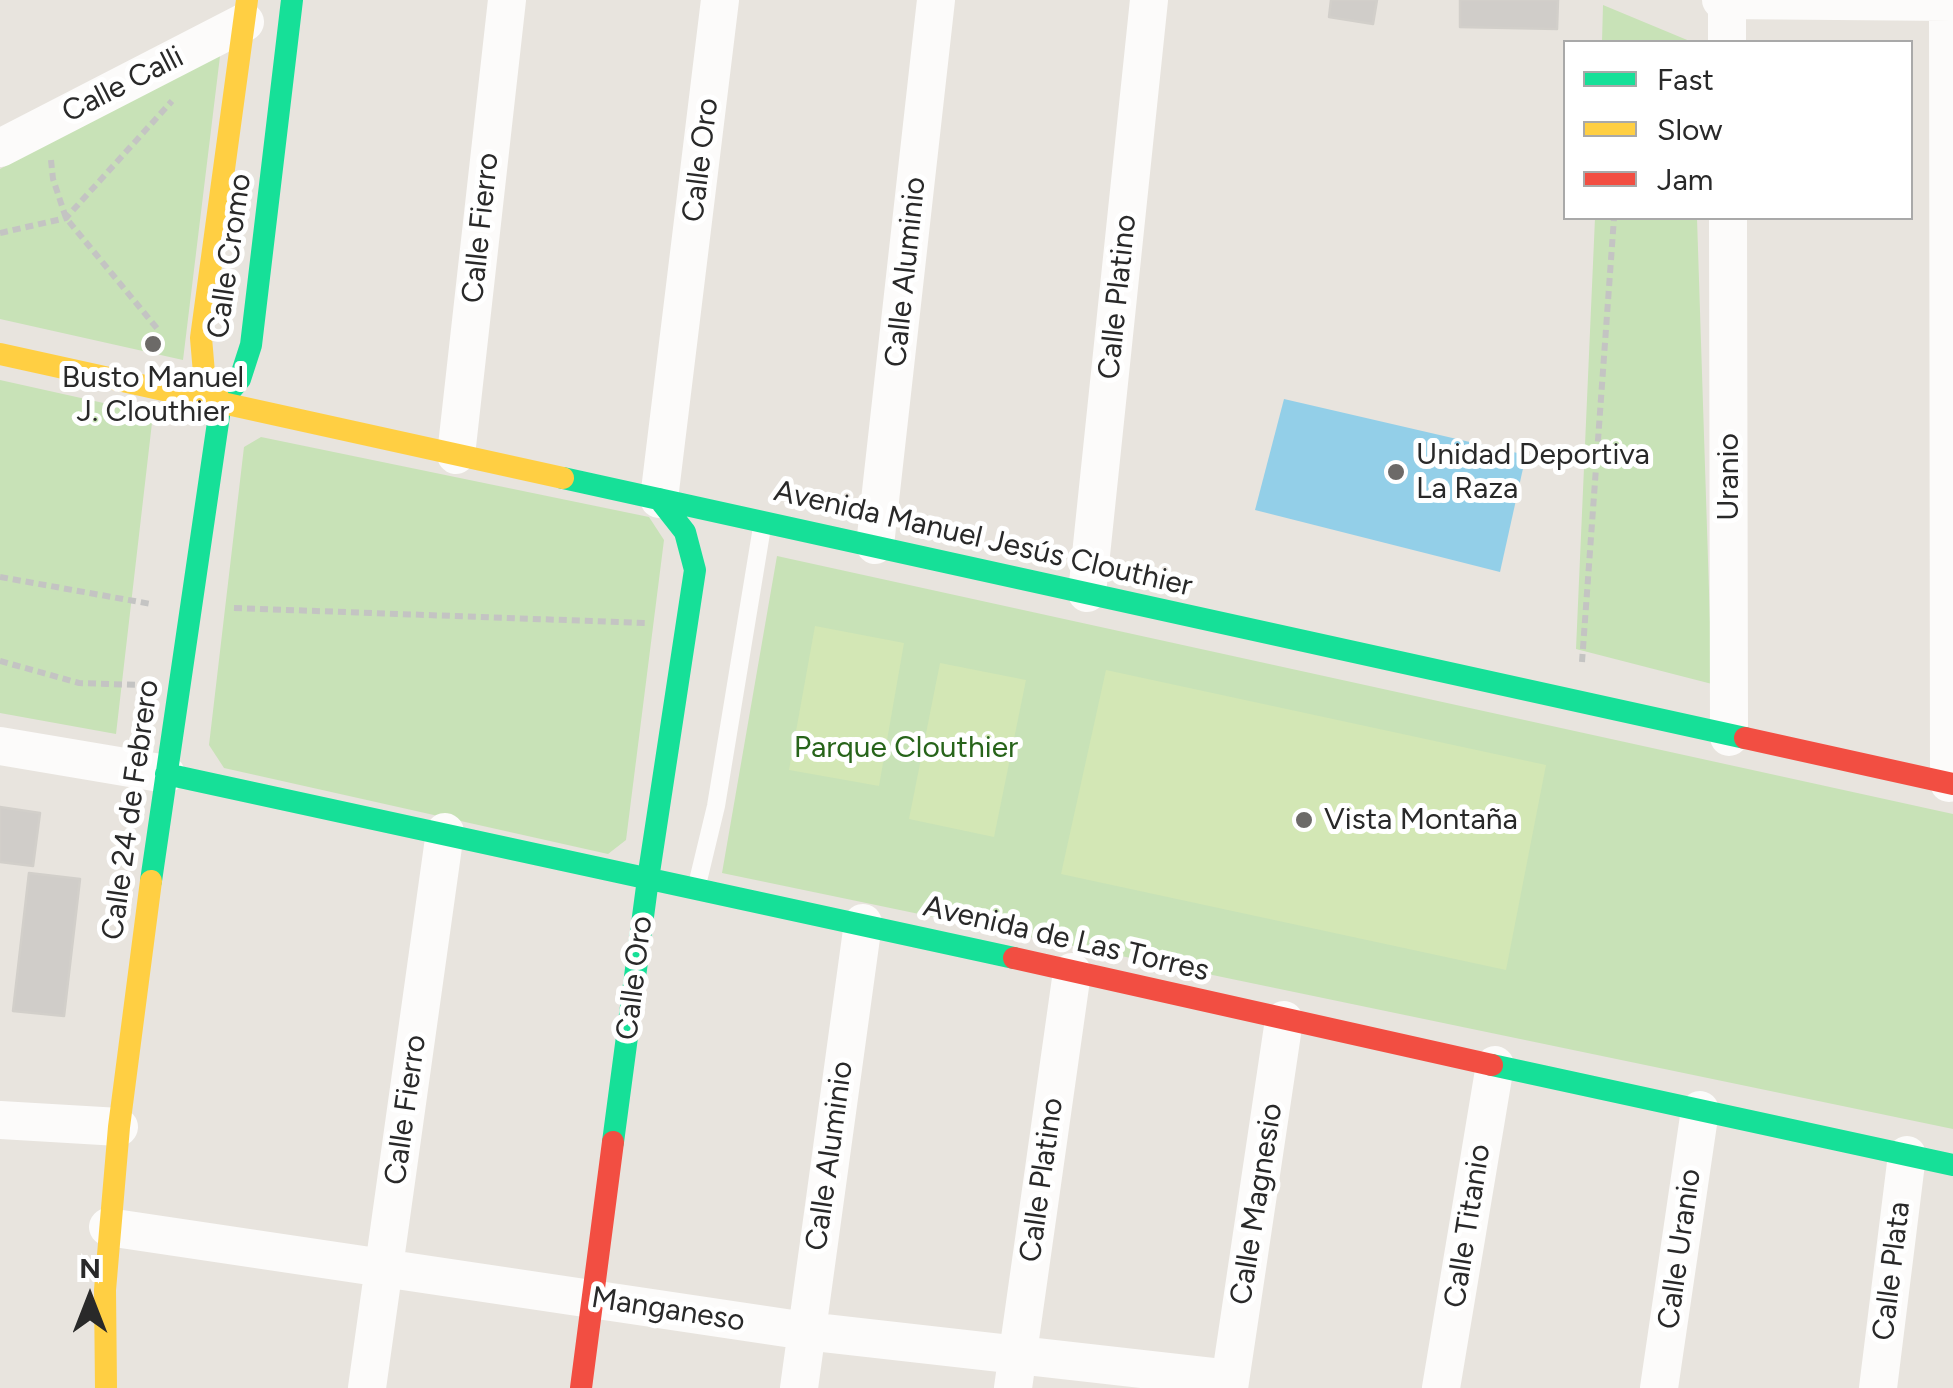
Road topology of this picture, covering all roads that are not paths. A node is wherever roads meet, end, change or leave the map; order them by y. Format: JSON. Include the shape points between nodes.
{"nodes":[{"id":1,"x":292,"y":0,"type":"edge"},
{"id":2,"x":506,"y":0,"type":"edge"},
{"id":3,"x":720,"y":0,"type":"edge"},
{"id":4,"x":936,"y":0,"type":"edge"},
{"id":5,"x":1149,"y":0,"type":"edge"},
{"id":6,"x":1725,"y":1,"type":"edge"},
{"id":7,"x":1950,"y":1,"type":"edge"},
{"id":8,"x":246,"y":11,"type":"edge"},
{"id":9,"x":1728,"y":40,"type":"edge"},
{"id":10,"x":0,"y":148,"type":"edge"},
{"id":11,"x":1728,"y":220,"type":"edge"},
{"id":12,"x":0,"y":354,"type":"edge"},
{"id":13,"x":221,"y":402,"type":"junction"},
{"id":14,"x":456,"y":455,"type":"junction"},
{"id":15,"x":660,"y":499,"type":"junction"},
{"id":16,"x":774,"y":526,"type":"junction"},
{"id":17,"x":875,"y":545,"type":"junction"},
{"id":18,"x":695,"y":570,"type":"junction"},
{"id":19,"x":1087,"y":593,"type":"junction"},
{"id":20,"x":1729,"y":736,"type":"junction"},
{"id":21,"x":0,"y":746,"type":"edge"},
{"id":22,"x":166,"y":774,"type":"junction"},
{"id":23,"x":1951,"y":784,"type":"edge"},
{"id":24,"x":445,"y":832,"type":"junction"},
{"id":25,"x":648,"y":880,"type":"junction"},
{"id":26,"x":697,"y":889,"type":"junction"},
{"id":27,"x":863,"y":923,"type":"junction"},
{"id":28,"x":1072,"y":972,"type":"junction"},
{"id":29,"x":1284,"y":1020,"type":"junction"},
{"id":30,"x":1495,"y":1064,"type":"junction"},
{"id":31,"x":1700,"y":1110,"type":"junction"},
{"id":32,"x":0,"y":1120,"type":"edge"},
{"id":33,"x":119,"y":1127,"type":"junction"},
{"id":34,"x":1907,"y":1154,"type":"junction"},
{"id":35,"x":1953,"y":1165,"type":"edge"},
{"id":36,"x":108,"y":1227,"type":"junction"},
{"id":37,"x":384,"y":1266,"type":"junction"},
{"id":38,"x":594,"y":1298,"type":"junction"},
{"id":39,"x":806,"y":1331,"type":"junction"},
{"id":40,"x":1015,"y":1370,"type":"edge"},
{"id":41,"x":1230,"y":1384,"type":"edge"},
{"id":42,"x":106,"y":1388,"type":"edge"},
{"id":43,"x":367,"y":1388,"type":"edge"},
{"id":44,"x":581,"y":1388,"type":"edge"},
{"id":45,"x":798,"y":1388,"type":"edge"},
{"id":46,"x":1442,"y":1388,"type":"edge"},
{"id":47,"x":1659,"y":1388,"type":"edge"},
{"id":48,"x":1878,"y":1388,"type":"edge"}],
"edges":[{"from":1,"to":13,"type":"street","name":"Calle Cromo","via":[[251,344],[240,380]]},
{"from":2,"to":14,"type":"street","name":"Calle Fierro"},
{"from":3,"to":15,"type":"street","name":"Calle Oro"},
{"from":4,"to":17,"type":"street","name":"Calle Aluminio"},
{"from":5,"to":19,"type":"street","name":"Calle Platino"},
{"from":6,"to":7,"type":"street"},
{"from":6,"to":9,"type":"street"},
{"from":7,"to":23,"type":"street"},
{"from":8,"to":10,"type":"street","name":"Calle Calli"},
{"from":8,"to":13,"type":"street","name":"Calle Cromo","via":[[201,338],[204,373]]},
{"from":11,"to":20,"type":"street","name":"Uranio"},
{"from":12,"to":13,"type":"street","name":"Avenida Manuel Jesús Clouthier"},
{"from":13,"to":14,"type":"street","name":"Avenida Manuel Jesús Clouthier"},
{"from":13,"to":22,"type":"street","name":"Calle 24 de Febrero"},
{"from":14,"to":15,"type":"street","name":"Avenida Manuel Jesús Clouthier"},
{"from":15,"to":16,"type":"street","name":"Avenida Manuel Jesús Clouthier"},
{"from":15,"to":18,"type":"street","via":[[686,532]]},
{"from":16,"to":17,"type":"street","name":"Avenida Manuel Jesús Clouthier"},
{"from":16,"to":18,"type":"street","via":[[717,540]]},
{"from":16,"to":26,"type":"lane"},
{"from":17,"to":19,"type":"street","name":"Avenida Manuel Jesús Clouthier"},
{"from":18,"to":25,"type":"street","name":"Calle Oro"},
{"from":19,"to":20,"type":"street","name":"Avenida Manuel Jesús Clouthier"},
{"from":20,"to":23,"type":"street","name":"Avenida Manuel Jesús Clouthier"},
{"from":21,"to":22,"type":"street"},
{"from":22,"to":24,"type":"street","name":"Avenida de Las Torres"},
{"from":22,"to":33,"type":"street","name":"Calle 24 de Febrero"},
{"from":24,"to":25,"type":"street","name":"Avenida de Las Torres"},
{"from":24,"to":37,"type":"street","name":"Calle Fierro"},
{"from":25,"to":26,"type":"street","name":"Avenida de Las Torres"},
{"from":25,"to":38,"type":"street","name":"Calle Oro"},
{"from":26,"to":27,"type":"street","name":"Avenida de Las Torres"},
{"from":27,"to":28,"type":"street","name":"Avenida de Las Torres"},
{"from":27,"to":39,"type":"street","name":"Calle Aluminio"},
{"from":28,"to":29,"type":"street","name":"Avenida de Las Torres"},
{"from":28,"to":40,"type":"street","name":"Calle Platino"},
{"from":29,"to":30,"type":"street","name":"Avenida de Las Torres"},
{"from":29,"to":41,"type":"street","name":"Calle Magnesio"},
{"from":30,"to":31,"type":"street","name":"Avenida de Las Torres"},
{"from":30,"to":46,"type":"street","name":"Calle Titanio"},
{"from":31,"to":34,"type":"street","name":"Avenida de Las Torres"},
{"from":31,"to":47,"type":"street","name":"Calle Uranio"},
{"from":32,"to":33,"type":"street"},
{"from":33,"to":36,"type":"street","name":"Calle 24 de Febrero"},
{"from":34,"to":35,"type":"street","name":"Avenida de Las Torres"},
{"from":34,"to":48,"type":"street","name":"Calle Plata"},
{"from":36,"to":37,"type":"street","name":"Manganeso"},
{"from":36,"to":42,"type":"street","name":"Calle 24 de Febrero"},
{"from":37,"to":38,"type":"street","name":"Manganeso"},
{"from":37,"to":43,"type":"street","name":"Calle Fierro"},
{"from":38,"to":39,"type":"street","name":"Manganeso"},
{"from":38,"to":44,"type":"street","name":"Calle Oro"},
{"from":39,"to":40,"type":"street","name":"Manganeso"},
{"from":39,"to":45,"type":"street","name":"Calle Aluminio"},
{"from":40,"to":41,"type":"street","name":"Manganeso"}]}
